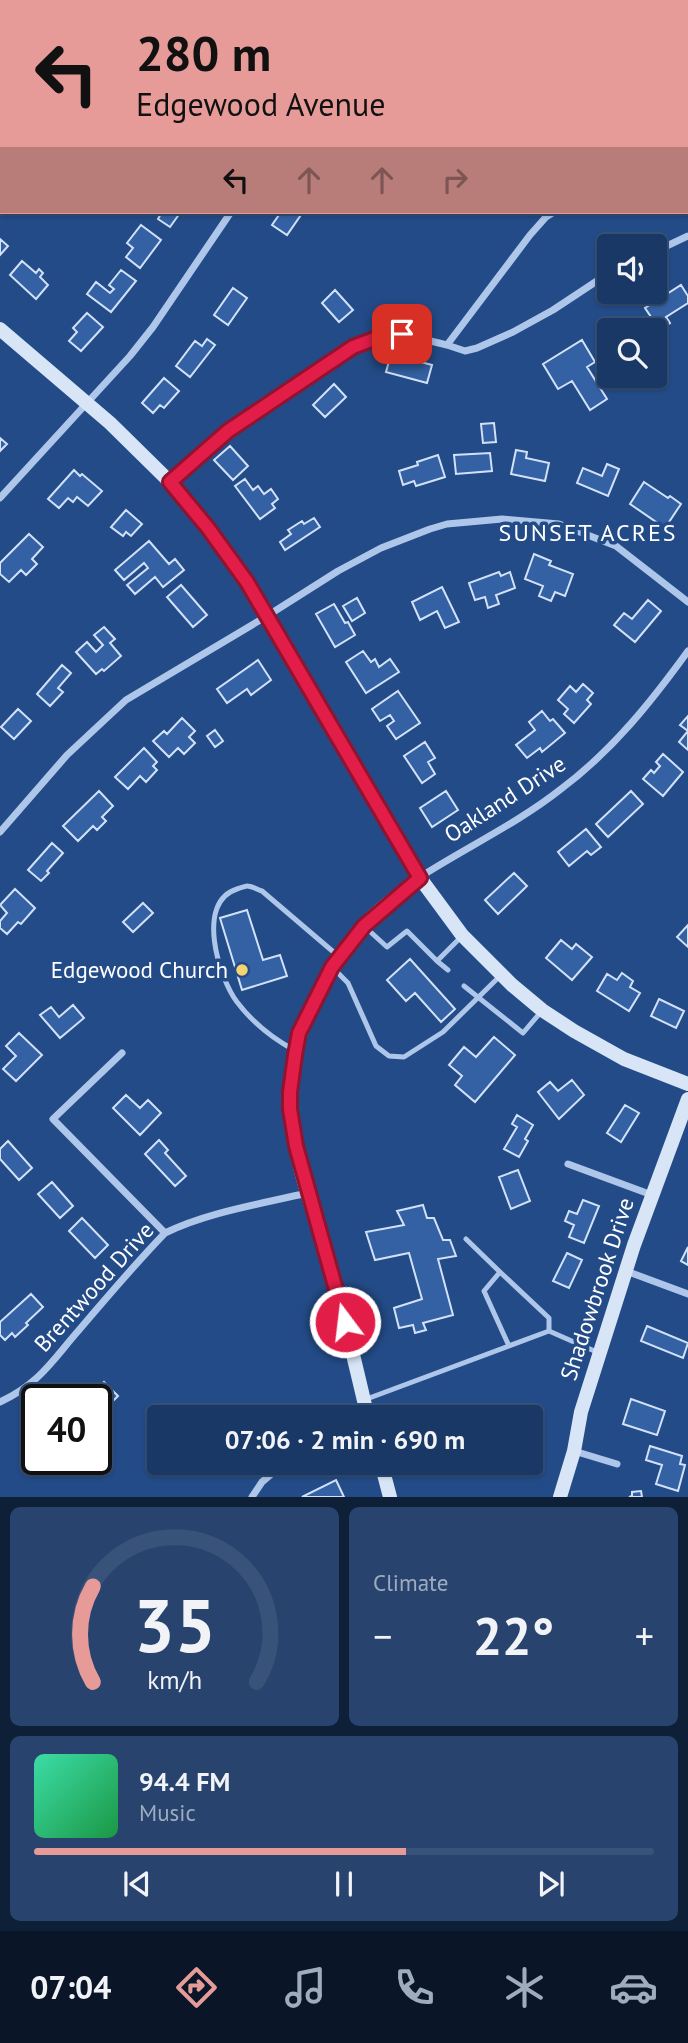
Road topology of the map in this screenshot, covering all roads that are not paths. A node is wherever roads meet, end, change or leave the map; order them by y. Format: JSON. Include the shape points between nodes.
{"nodes":[{"id":1,"x":230,"y":214,"type":"edge"},
{"id":2,"x":551,"y":214,"type":"edge"},
{"id":3,"x":688,"y":236,"type":"edge"},
{"id":4,"x":667,"y":246,"type":"edge"},
{"id":5,"x":597,"y":281,"type":"edge"},
{"id":6,"x":0,"y":329,"type":"edge"},
{"id":7,"x":447,"y":345,"type":"junction"},
{"id":8,"x":87,"y":404,"type":"junction"},
{"id":9,"x":170,"y":482,"type":"junction"},
{"id":10,"x":0,"y":498,"type":"edge"},
{"id":11,"x":688,"y":602,"type":"edge"},
{"id":12,"x":267,"y":616,"type":"junction"},
{"id":13,"x":688,"y":651,"type":"edge"},
{"id":14,"x":0,"y":832,"type":"edge"},
{"id":15,"x":420,"y":878,"type":"junction"},
{"id":16,"x":364,"y":926,"type":"junction"},
{"id":17,"x":462,"y":935,"type":"junction"},
{"id":18,"x":437,"y":961,"type":"junction"},
{"id":19,"x":336,"y":962,"type":"junction"},
{"id":20,"x":448,"y":970,"type":"dead end"},
{"id":21,"x":501,"y":975,"type":"junction"},
{"id":22,"x":464,"y":986,"type":"dead end"},
{"id":23,"x":479,"y":997,"type":"junction"},
{"id":24,"x":542,"y":1010,"type":"junction"},
{"id":25,"x":296,"y":1051,"type":"junction"},
{"id":26,"x":122,"y":1053,"type":"dead end"},
{"id":27,"x":688,"y":1084,"type":"edge"},
{"id":28,"x":688,"y":1099,"type":"edge"},
{"id":29,"x":568,"y":1164,"type":"dead end"},
{"id":30,"x":307,"y":1193,"type":"junction"},
{"id":31,"x":652,"y":1195,"type":"junction"},
{"id":32,"x":165,"y":1233,"type":"junction"},
{"id":33,"x":466,"y":1238,"type":"dead end"},
{"id":34,"x":625,"y":1271,"type":"junction"},
{"id":35,"x":500,"y":1272,"type":"junction"},
{"id":36,"x":688,"y":1294,"type":"edge"},
{"id":37,"x":549,"y":1331,"type":"junction"},
{"id":38,"x":509,"y":1346,"type":"junction"},
{"id":39,"x":599,"y":1353,"type":"junction"},
{"id":40,"x":364,"y":1400,"type":"junction"},
{"id":41,"x":0,"y":1402,"type":"edge"},
{"id":42,"x":365,"y":1405,"type":"edge"},
{"id":43,"x":574,"y":1451,"type":"junction"},
{"id":44,"x":617,"y":1464,"type":"dead end"},
{"id":45,"x":270,"y":1475,"type":"edge"},
{"id":46,"x":384,"y":1475,"type":"edge"},
{"id":47,"x":252,"y":1497,"type":"edge"},
{"id":48,"x":390,"y":1497,"type":"edge"},
{"id":49,"x":559,"y":1497,"type":"edge"}],
"edges":[{"from":1,"to":8,"type":"street","via":[[153,327]]},
{"from":2,"to":7,"type":"street"},
{"from":3,"to":4,"type":"street"},
{"from":5,"to":7,"type":"street","via":[[488,344],[465,351]]},
{"from":6,"to":8,"type":"street"},
{"from":7,"to":9,"type":"street","via":[[402,334],[353,347],[228,431]]},
{"from":8,"to":9,"type":"street"},
{"from":8,"to":10,"type":"street"},
{"from":9,"to":12,"type":"street","via":[[232,560]]},
{"from":11,"to":12,"type":"street","via":[[615,546],[559,524],[502,519],[447,524],[381,548]]},
{"from":12,"to":14,"type":"street","via":[[126,700],[66,755]]},
{"from":12,"to":15,"type":"street"},
{"from":13,"to":15,"type":"street","name":"Oakland Drive","via":[[631,724],[578,776]]},
{"from":15,"to":16,"type":"street"},
{"from":15,"to":17,"type":"street"},
{"from":16,"to":18,"type":"lane","via":[[387,947],[407,931]]},
{"from":16,"to":19,"type":"street"},
{"from":17,"to":18,"type":"lane"},
{"from":17,"to":21,"type":"street"},
{"from":18,"to":20,"type":"lane"},
{"from":19,"to":23,"type":"lane","via":[[376,1046],[389,1056],[404,1057],[443,1032]]},
{"from":19,"to":25,"type":"street","via":[[299,1033]]},
{"from":19,"to":25,"type":"lane","via":[[262,891],[247,886],[230,891],[218,902],[212,929],[229,988],[255,1023]]},
{"from":21,"to":23,"type":"lane"},
{"from":21,"to":24,"type":"street"},
{"from":22,"to":23,"type":"lane"},
{"from":23,"to":24,"type":"lane","via":[[523,1033]]},
{"from":24,"to":27,"type":"street","via":[[624,1059]]},
{"from":25,"to":30,"type":"street","via":[[290,1109]]},
{"from":26,"to":32,"type":"street","via":[[53,1119]]},
{"from":28,"to":31,"type":"street","name":"Shadowbrook Drive"},
{"from":29,"to":31,"type":"street"},
{"from":30,"to":32,"type":"street","name":"Brentwood Drive","via":[[201,1219]]},
{"from":30,"to":40,"type":"street"},
{"from":31,"to":34,"type":"street","name":"Shadowbrook Drive"},
{"from":32,"to":41,"type":"street","name":"Brentwood Drive","via":[[43,1373]]},
{"from":33,"to":35,"type":"lane"},
{"from":34,"to":36,"type":"street"},
{"from":34,"to":39,"type":"street","name":"Shadowbrook Drive"},
{"from":35,"to":37,"type":"lane","via":[[549,1318]]},
{"from":35,"to":38,"type":"lane","via":[[484,1291]]},
{"from":37,"to":38,"type":"lane"},
{"from":37,"to":39,"type":"lane"},
{"from":38,"to":40,"type":"lane"},
{"from":39,"to":43,"type":"street","name":"Shadowbrook Drive"},
{"from":40,"to":42,"type":"street"},
{"from":43,"to":44,"type":"street"},
{"from":43,"to":49,"type":"street","name":"Shadowbrook Drive"},
{"from":45,"to":47,"type":"street"},
{"from":46,"to":48,"type":"street"}]}
